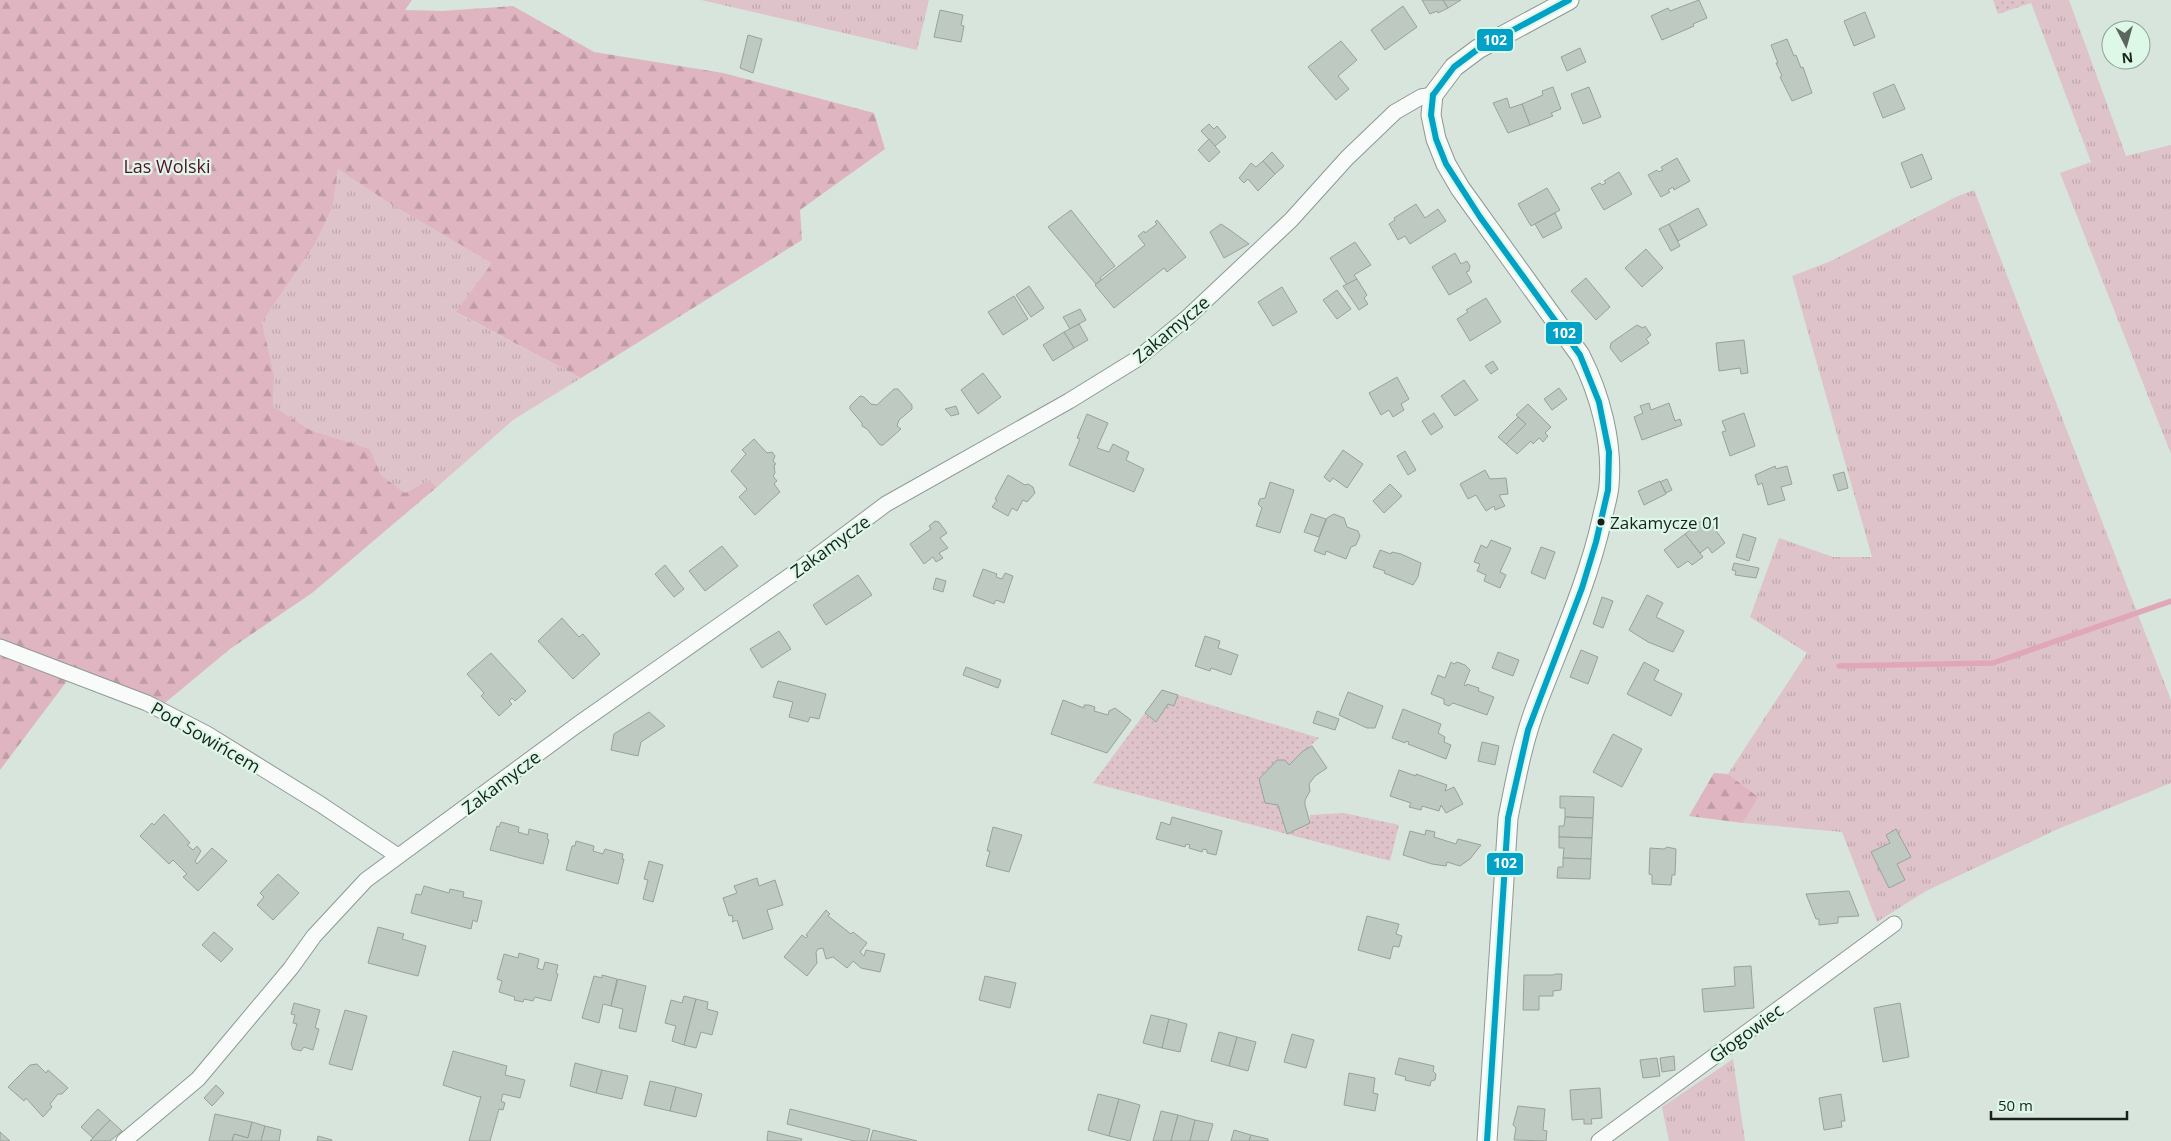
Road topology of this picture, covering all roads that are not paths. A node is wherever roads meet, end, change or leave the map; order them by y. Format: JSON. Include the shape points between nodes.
{"nodes":[{"id":1,"x":1569,"y":0,"type":"edge"},
{"id":2,"x":1433,"y":95,"type":"junction"},
{"id":3,"x":0,"y":647,"type":"edge"},
{"id":4,"x":398,"y":856,"type":"junction"},
{"id":5,"x":1894,"y":924,"type":"dead end"},
{"id":6,"x":124,"y":1141,"type":"edge"},
{"id":7,"x":1487,"y":1141,"type":"edge"},
{"id":8,"x":1599,"y":1141,"type":"edge"}],
"edges":[{"from":1,"to":2,"type":"street","via":[[1478,49],[1454,67]]},
{"from":2,"to":4,"type":"street","name":"Zakamycze","via":[[1421,96],[1395,112],[1347,158],[1291,220],[1188,317],[1138,359],[886,504]]},
{"from":2,"to":7,"type":"street","via":[[1431,115],[1446,164],[1480,217],[1580,355],[1598,398],[1608,453],[1609,487],[1595,552],[1524,742],[1508,818]]},
{"from":3,"to":4,"type":"street","name":"Pod Sowińcem","via":[[146,702],[320,804]]},
{"from":4,"to":6,"type":"street","name":"Zakamycze","via":[[366,880],[314,936],[198,1079]]},
{"from":5,"to":8,"type":"street","name":"Głogowiec"}]}
